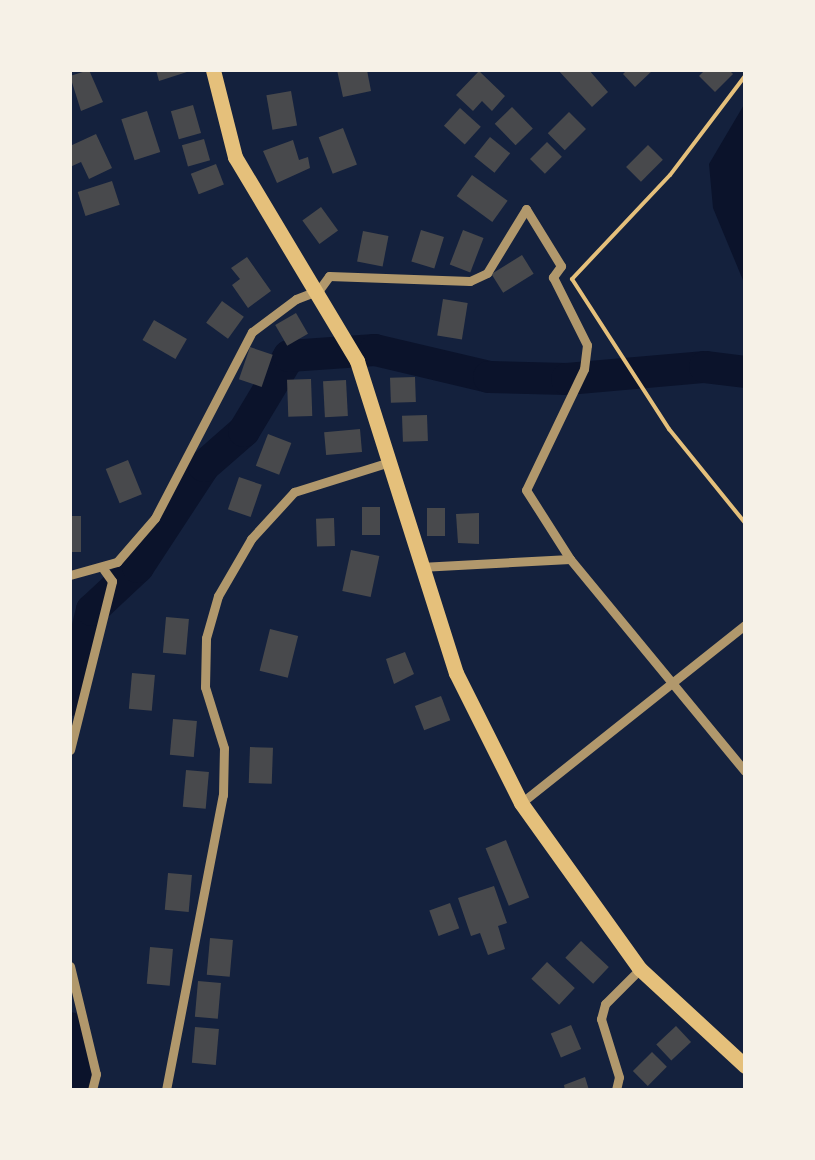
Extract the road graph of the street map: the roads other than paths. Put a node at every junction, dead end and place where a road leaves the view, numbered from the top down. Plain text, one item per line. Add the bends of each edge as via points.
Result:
1 (213, 70) edge
2 (320, 290) junction
3 (390, 462) junction
4 (570, 559) junction
5 (420, 568) junction
6 (104, 570) junction
7 (70, 576) edge
8 (745, 625) edge
9 (675, 684) junction
10 (70, 750) edge
11 (745, 771) edge
12 (521, 803) junction
13 (70, 966) edge
14 (640, 969) junction
15 (745, 1066) edge
16 (92, 1090) edge
17 (166, 1090) edge
18 (616, 1090) edge

1 - 2 main road via 235,156
2 - 3 main road via 357,361
2 - 4 street via 329,276 342,273 470,281 487,272 526,208 561,266 553,277 586,345 577,386 526,490
2 - 6 street via 252,332 155,518
3 - 5 main road
3 - 17 street via 294,492 250,539 218,596 206,638 206,687 224,748 223,794
4 - 5 street
4 - 9 street
5 - 12 main road via 456,673
6 - 7 street
6 - 10 street via 112,581
8 - 9 street
9 - 11 street
9 - 12 street
12 - 14 main road
13 - 16 street via 96,1074
14 - 15 main road
14 - 18 street via 605,1004 602,1019

